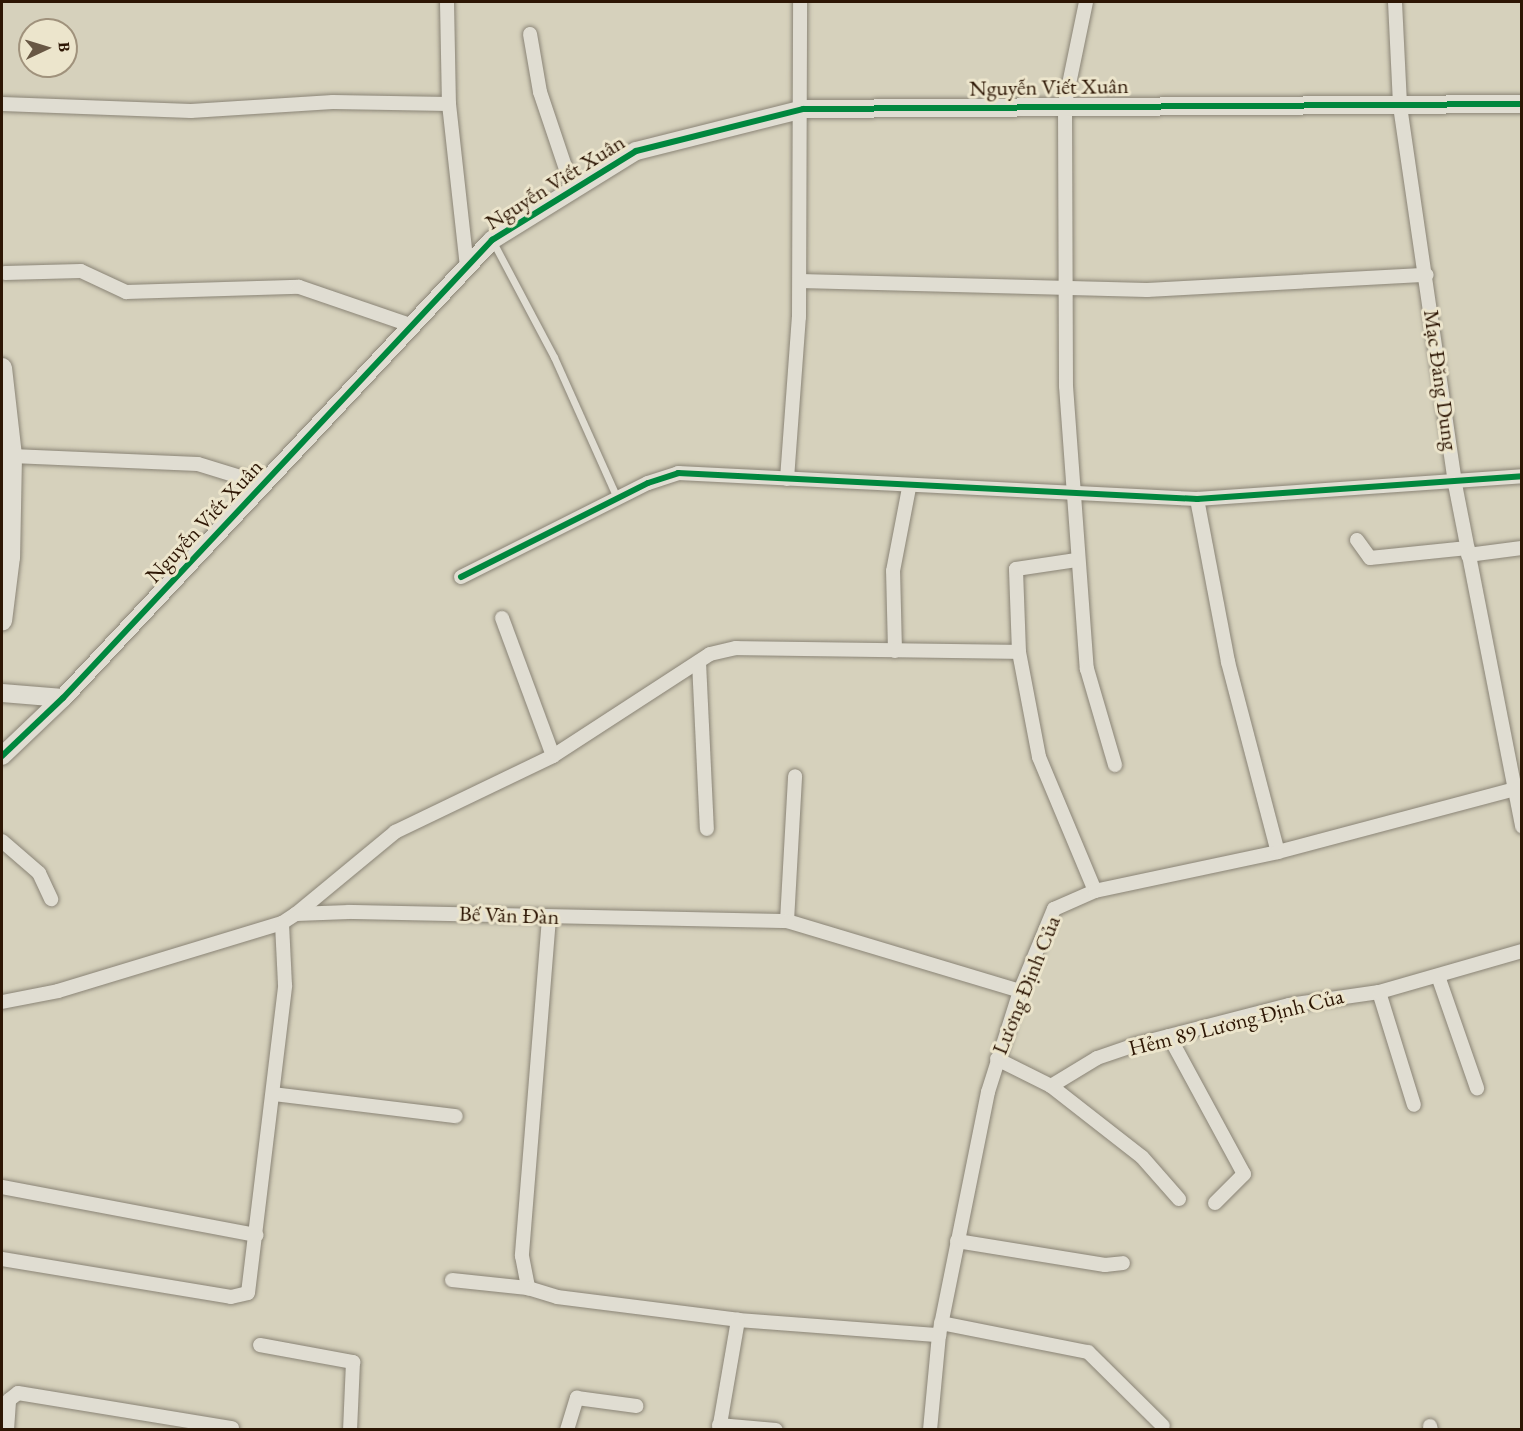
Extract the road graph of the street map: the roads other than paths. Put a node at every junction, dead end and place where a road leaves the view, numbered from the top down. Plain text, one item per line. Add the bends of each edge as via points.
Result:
1 (447, 2) edge
2 (800, 2) edge
3 (1086, 2) edge
4 (1395, 2) edge
5 (530, 34) dead end
6 (1065, 103) junction
7 (2, 104) edge
8 (448, 104) junction
9 (1521, 104) edge
10 (1400, 106) junction
11 (803, 109) junction
12 (573, 190) junction
13 (492, 240) junction
14 (467, 266) junction
15 (5, 273) dead end
16 (1427, 275) junction
17 (800, 281) junction
18 (1064, 290) junction
19 (411, 325) junction
20 (2, 368) edge
21 (12, 456) junction
22 (1521, 476) edge
23 (787, 479) junction
24 (263, 484) junction
25 (1455, 484) junction
26 (909, 488) junction
27 (1071, 497) junction
28 (617, 498) junction
29 (1197, 499) junction
30 (7, 528) edge
31 (1357, 540) dead end
32 (1521, 548) edge
33 (1468, 552) junction
34 (1076, 560) junction
35 (461, 577) dead end
36 (502, 618) dead end
37 (2, 621) edge
38 (895, 651) junction
39 (1019, 652) junction
40 (699, 662) junction
41 (2, 693) edge
42 (63, 698) junction
43 (2, 756) edge
44 (553, 756) junction
45 (1115, 765) dead end
46 (795, 776) dead end
47 (1516, 788) edge
48 (1521, 827) edge
49 (707, 829) dead end
50 (2, 841) edge
51 (1278, 852) junction
52 (1095, 891) junction
53 (51, 900) dead end
54 (296, 914) junction
55 (549, 918) junction
56 (787, 921) junction
57 (282, 923) junction
58 (1521, 951) edge
59 (1438, 976) junction
60 (1020, 991) junction
61 (1379, 992) junction
62 (2, 1002) edge
63 (1169, 1036) junction
64 (997, 1059) junction
65 (1051, 1086) junction
66 (1477, 1088) dead end
67 (273, 1094) junction
68 (1414, 1105) dead end
69 (456, 1116) dead end
70 (2, 1187) edge
71 (1179, 1199) dead end
72 (1215, 1203) dead end
73 (256, 1235) junction
74 (957, 1241) junction
75 (2, 1259) edge
76 (1124, 1263) dead end
77 (452, 1280) dead end
78 (528, 1288) junction
79 (738, 1320) junction
80 (940, 1329) junction
81 (260, 1345) dead end
82 (636, 1406) dead end
83 (1163, 1426) dead end
84 (719, 1427) edge
85 (232, 1428) edge
86 (7, 1430) edge
87 (350, 1430) edge
88 (567, 1430) edge
89 (776, 1430) edge
90 (930, 1430) edge

1 - 8 street
2 - 11 street
3 - 6 street
4 - 10 street, Mạc Đăng Dung
5 - 12 street via 540,92
6 - 10 street, Nguyễn Viết Xuân
6 - 11 street, Nguyễn Viết Xuân
6 - 18 street
7 - 8 street via 191,111 333,102
8 - 14 street
9 - 10 street, Nguyễn Viết Xuân
10 - 16 street, Mạc Đăng Dung
11 - 12 street, Nguyễn Viết Xuân via 636,151
11 - 17 street
12 - 13 street, Nguyễn Viết Xuân
13 - 14 street, Nguyễn Viết Xuân
13 - 28 lane via 554,357
14 - 19 street, Nguyễn Viết Xuân
15 - 19 street via 81,271 126,292 299,287
16 - 18 street via 1212,288
16 - 25 street, Mạc Đăng Dung
17 - 18 street
17 - 23 street
18 - 27 street
19 - 24 street, Nguyễn Viết Xuân
20 - 21 main road
21 - 24 street via 198,464
21 - 30 main road
22 - 25 street
23 - 26 street
23 - 28 street via 678,474
24 - 42 street, Nguyễn Viết Xuân
25 - 29 street
25 - 33 street, Mạc Đăng Dung
26 - 27 street
26 - 38 street via 893,571
27 - 29 street
27 - 34 street
28 - 35 street
29 - 51 street via 1228,662
30 - 37 main road
31 - 33 street via 1370,558
32 - 33 street
33 - 47 street, Mạc Đăng Dung
34 - 39 street via 1016,569
34 - 45 street via 1087,669
36 - 44 street
38 - 39 street
38 - 40 street via 736,648
39 - 52 street via 1039,757
40 - 44 street
40 - 49 street
41 - 42 street
42 - 43 street, Nguyễn Viết Xuân
44 - 54 street via 395,832
46 - 56 street
47 - 48 street, Mạc Đăng Dung
47 - 51 street, Lương Định Của
50 - 53 street via 39,873
51 - 52 street, Lương Định Của
52 - 60 street, Lương Định Của via 1050,915
54 - 55 street, Bế Văn Đàn
54 - 57 street
55 - 56 street, Bế Văn Đàn
55 - 78 street via 522,1256
56 - 60 street, Bế Văn Đàn
57 - 62 street via 58,991
57 - 67 street via 285,985
58 - 59 street, Hẻm 89 Lương Định Của
59 - 61 street, Hẻm 89 Lương Định Của
59 - 66 street
60 - 64 street, Lương Định Của
61 - 63 street, Hẻm 89 Lương Định Của via 1289,1005
61 - 68 street
63 - 65 street, Hẻm 89 Lương Định Của via 1097,1058
63 - 72 street via 1244,1174
64 - 65 street
64 - 74 street, Lương Định Của
65 - 71 street via 1142,1157
67 - 69 street
67 - 73 street
70 - 73 street
73 - 75 street via 251,1286 241,1297
74 - 76 street via 1105,1265
74 - 80 street, Lương Định Của
77 - 78 street
78 - 79 street via 557,1297
79 - 80 street
79 - 84 street
80 - 83 street via 1088,1353
80 - 90 street, Lương Định Của
81 - 87 street via 353,1362
82 - 88 street via 577,1398
84 - 89 street
85 - 86 street via 18,1393 9,1400

